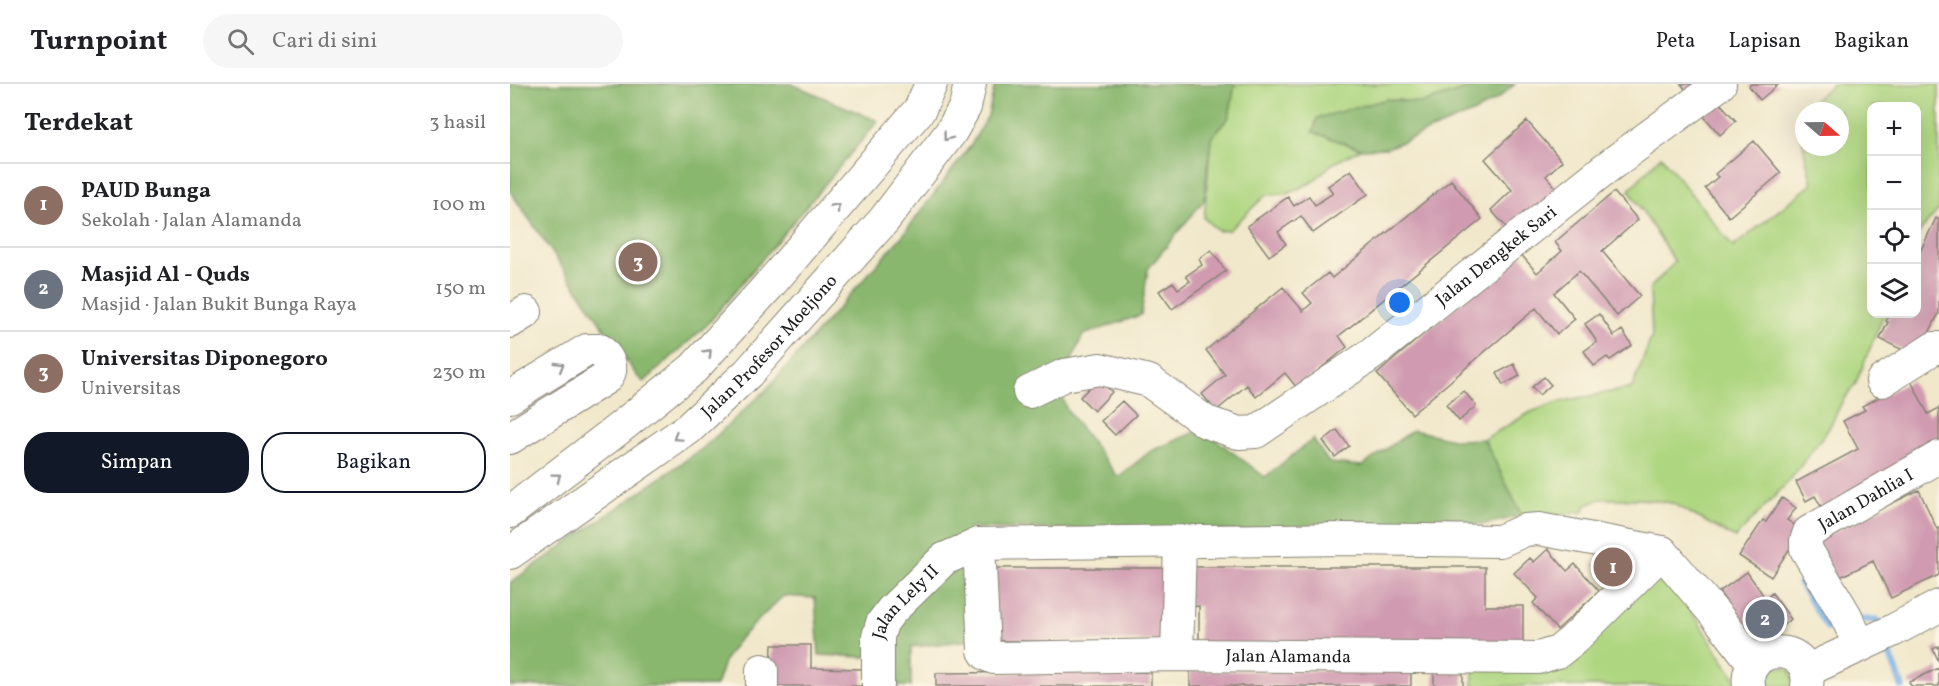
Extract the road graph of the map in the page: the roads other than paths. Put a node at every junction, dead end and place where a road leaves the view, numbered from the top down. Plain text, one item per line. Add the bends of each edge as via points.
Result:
1 (931, 84) edge
2 (970, 84) edge
3 (1720, 84) edge
4 (1937, 345) edge
5 (1882, 381) dead end
6 (1029, 392) dead end
7 (510, 397) edge
8 (510, 438) edge
9 (1939, 457) edge
10 (519, 520) edge
11 (1180, 542) junction
12 (979, 544) junction
13 (1662, 552) junction
14 (1939, 606) edge
15 (1864, 632) junction
16 (1177, 655) junction
17 (1752, 675) edge
18 (1806, 678) edge
19 (878, 686) edge

10 -> 1 street via 617,430 694,368 920,109
2 -> 10 street, Jalan Profesor Moeljono via 965,107 951,132 884,220 748,373 688,429
3 - 6 street, Jalan Dengkek Sari via 1602,171 1372,354 1256,432 1239,433 1206,422 1149,381 1100,369 1064,375
4 - 5 street
7 -> 8 street via 587,350 600,350 611,367 606,378
9 - 15 street, Jalan Dahlia I via 1809,532 1806,549
11 - 12 street
11 - 13 street via 1500,541 1525,530 1539,529
11 - 16 street
12 - 16 street, Jalan Alamanda via 987,655
12 - 19 street, Jalan Lely II via 944,560 882,622 878,637
13 - 16 street, Jalan Alamanda via 1573,640 1558,652 1538,658
13 - 17 street via 1720,620
14 - 15 street
15 - 18 street
17 - 18 street via 1769,653 1778,651 1795,657

